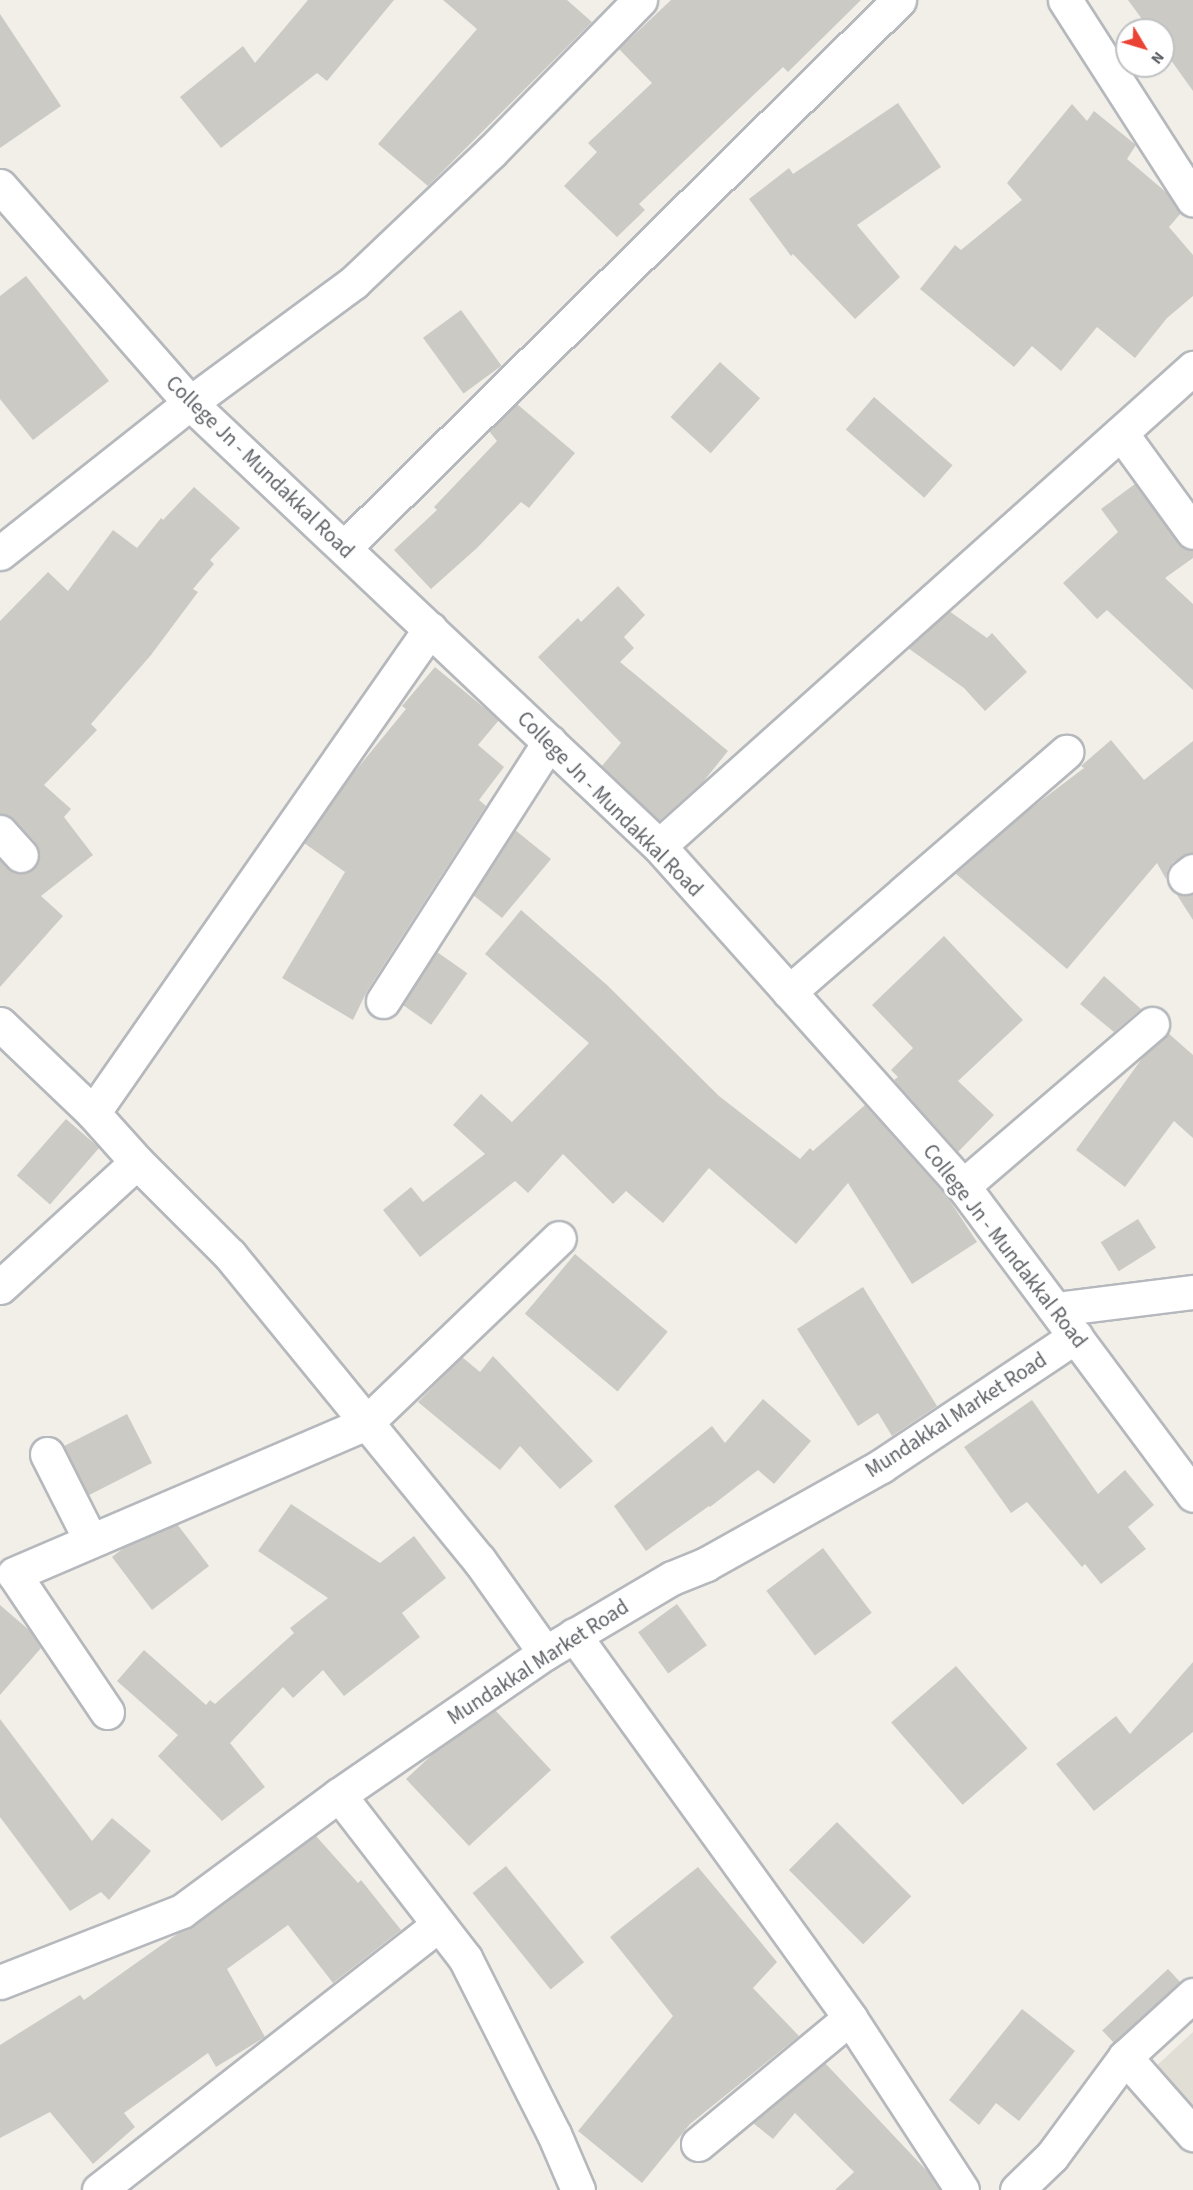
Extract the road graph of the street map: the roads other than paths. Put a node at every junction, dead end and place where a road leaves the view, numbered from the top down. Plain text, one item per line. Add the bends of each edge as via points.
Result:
1 (640, 0) edge
2 (899, 0) edge
3 (1065, 0) edge
4 (0, 186) edge
5 (1193, 199) edge
6 (1193, 368) edge
7 (190, 403) junction
8 (1121, 433) junction
9 (1193, 532) edge
10 (344, 548) junction
11 (0, 553) edge
12 (430, 629) junction
13 (549, 742) junction
14 (1065, 752) dead end
15 (659, 846) junction
16 (789, 992) junction
17 (383, 1001) dead end
18 (0, 1024) edge
19 (1152, 1024) dead end
20 (93, 1113) junction
21 (137, 1162) junction
22 (963, 1186) junction
23 (560, 1238) dead end
24 (0, 1287) edge
25 (1193, 1292) edge
26 (1056, 1309) junction
27 (1076, 1336) junction
28 (366, 1423) junction
29 (47, 1454) dead end
30 (1193, 1495) edge
31 (91, 1541) junction
32 (5, 1574) edge
33 (574, 1635) junction
34 (545, 1653) junction
35 (107, 1712) dead end
36 (339, 1795) junction
37 (438, 1926) junction
38 (0, 1982) edge
39 (1193, 1995) edge
40 (850, 2018) junction
41 (1125, 2057) junction
42 (1193, 2134) edge
43 (698, 2144) dead end
44 (99, 2190) edge
45 (578, 2190) edge
46 (962, 2190) edge
47 (1017, 2190) edge

1 - 7 street via 491,152 354,282
2 - 10 street
3 - 5 street
4 - 7 street, College Jn - Mundakkal Road
6 - 8 street
7 - 10 street, College Jn - Mundakkal Road
7 - 11 street
8 - 9 street
8 - 15 street
10 - 12 street, College Jn - Mundakkal Road
12 - 13 street, College Jn - Mundakkal Road
12 - 20 street
13 - 15 street, College Jn - Mundakkal Road
13 - 17 street
14 - 16 street
15 - 16 street, College Jn - Mundakkal Road
16 - 22 street, College Jn - Mundakkal Road
18 - 20 street
19 - 22 street
20 - 21 street
21 - 24 street
21 - 28 street via 230,1255
22 - 26 street, College Jn - Mundakkal Road
23 - 28 street
25 - 26 street
26 - 27 street, College Jn - Mundakkal Road
27 - 30 street, College Jn - Mundakkal Road
27 - 33 street, Mundakkal Market Road via 881,1466
28 - 31 street
28 - 34 street via 479,1560
29 - 31 street
31 - 32 street
32 - 35 street
33 - 34 street, Mundakkal Market Road
33 - 40 street
34 - 36 street, Mundakkal Market Road
36 - 37 street
36 - 38 street, Mundakkal Market Road via 182,1911
37 - 44 street
37 - 45 street via 465,1958
39 - 41 street
40 - 43 street
40 - 46 street
41 - 42 street
41 - 47 street via 1052,2156

